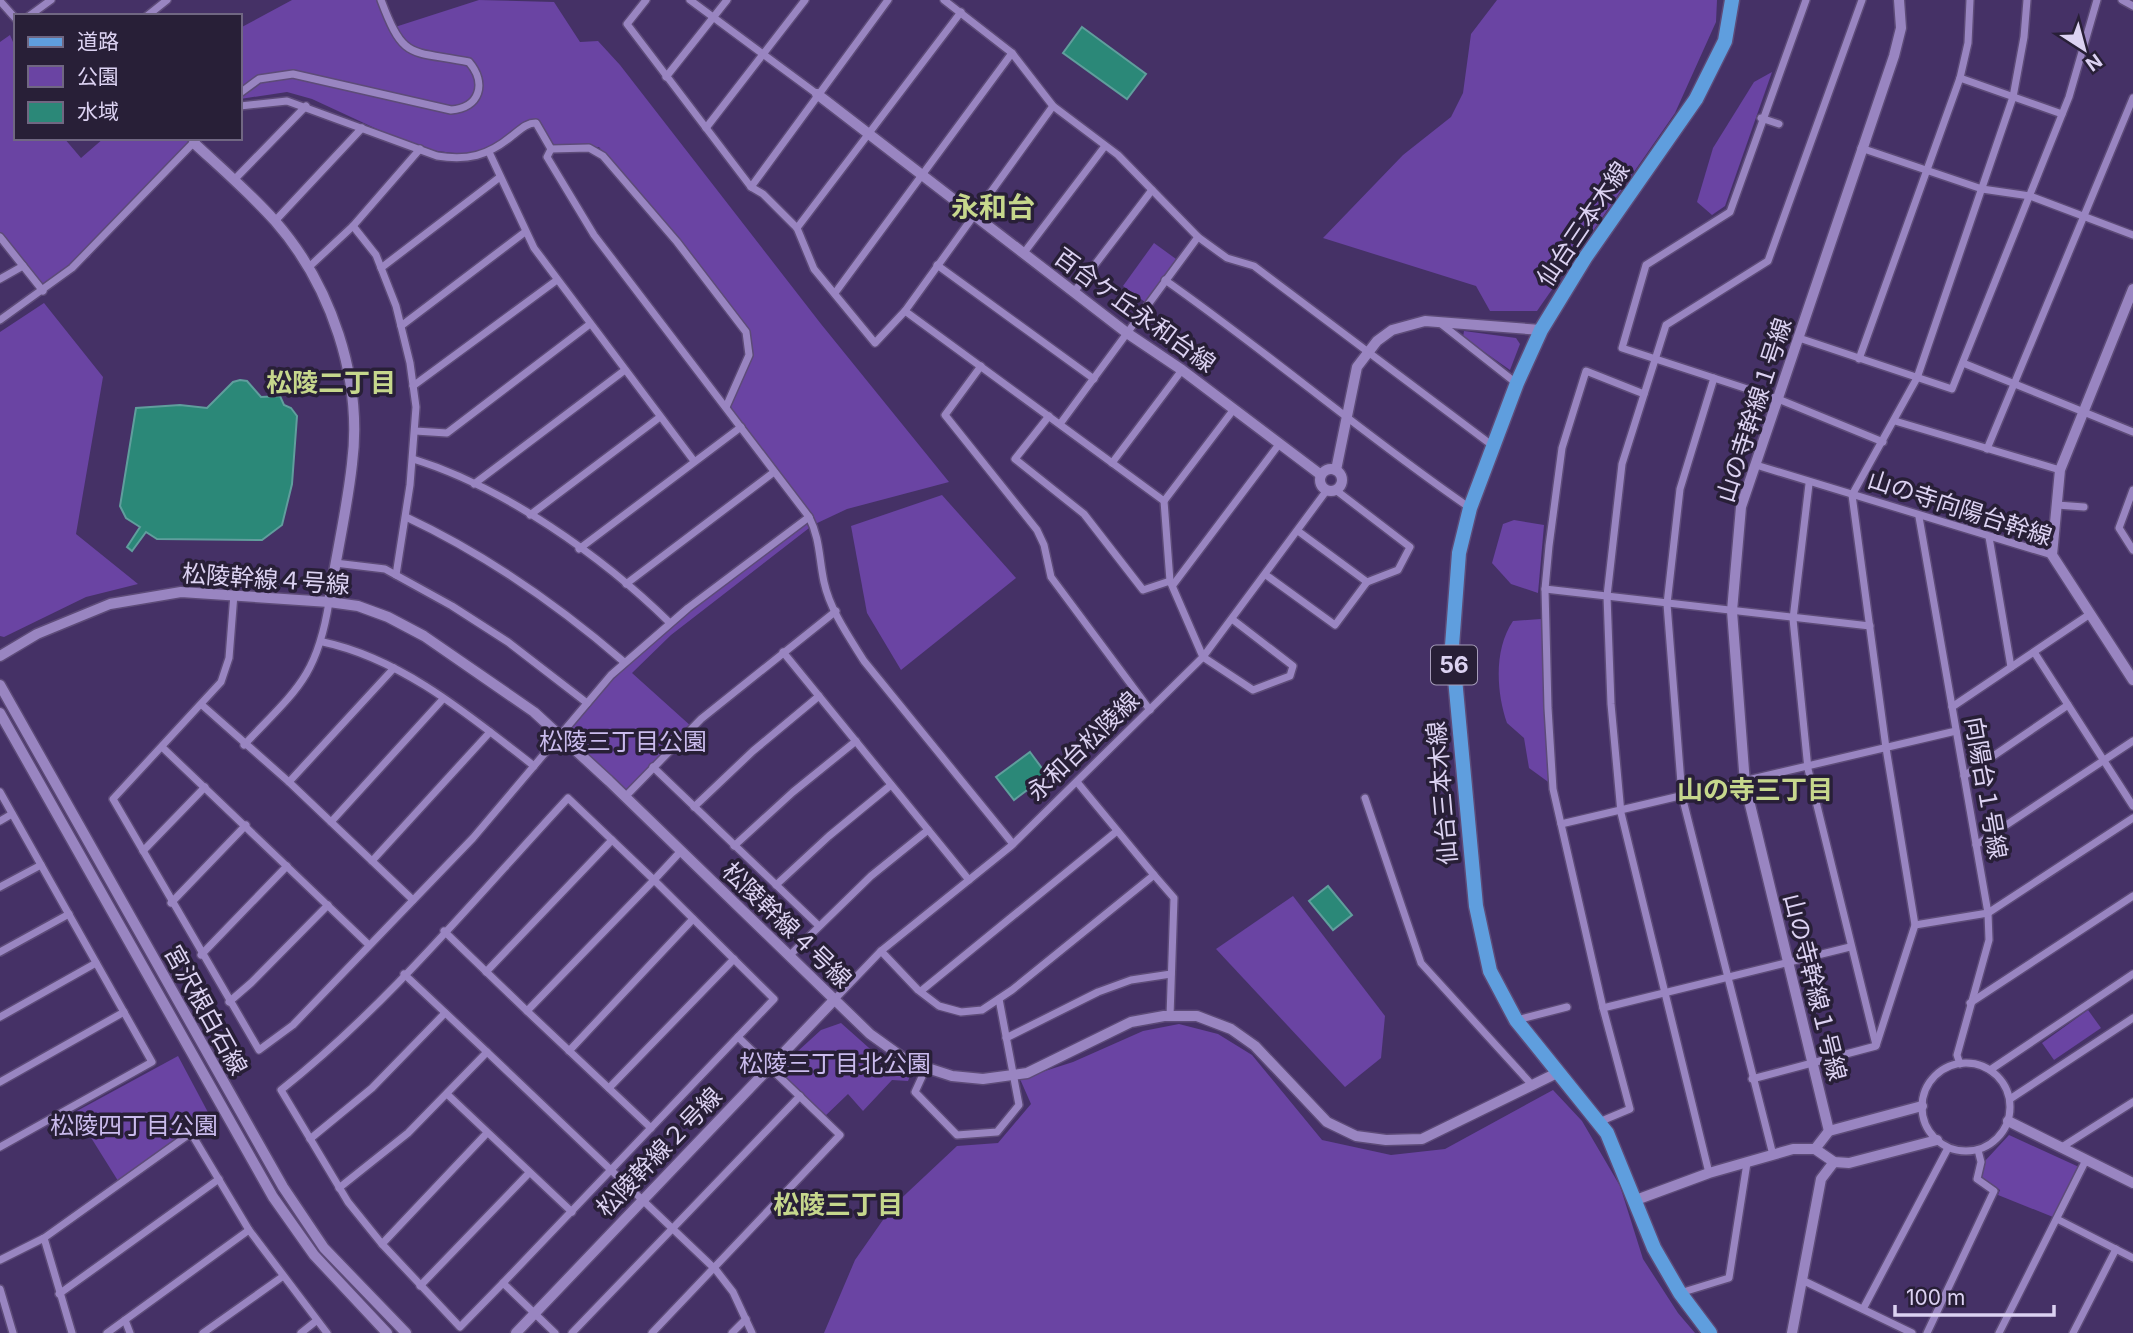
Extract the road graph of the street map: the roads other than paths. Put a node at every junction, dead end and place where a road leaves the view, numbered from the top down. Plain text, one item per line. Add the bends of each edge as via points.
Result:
1 (51, 0) edge
2 (167, 0) edge
3 (381, 0) edge
4 (646, 0) edge
5 (690, 0) edge
6 (727, 0) edge
7 (805, 0) edge
8 (888, 0) edge
9 (944, 0) edge
10 (1732, 0) edge
11 (1806, 0) edge
12 (1862, 0) edge
13 (1899, 0) edge
14 (1970, 0) edge
15 (2027, 0) edge
16 (2097, 0) edge
17 (2122, 0) edge
18 (0, 1) edge
19 (2133, 6) edge
20 (961, 12) junction
21 (32, 14) edge
22 (150, 14) edge
23 (14, 17) edge
24 (712, 18) junction
25 (1012, 53) junction
26 (764, 56) junction
27 (666, 77) junction
28 (1960, 78) junction
29 (242, 92) edge
30 (817, 94) junction
31 (2013, 97) junction
32 (2133, 98) edge
33 (242, 106) edge
34 (306, 106) junction
35 (1052, 106) junction
36 (2062, 114) junction
37 (1761, 118) junction
38 (1779, 124) dead end
39 (362, 128) junction
40 (706, 128) junction
41 (867, 133) junction
42 (196, 141) edge
43 (1105, 146) junction
44 (1861, 148) junction
45 (420, 149) junction
46 (551, 149) junction
47 (489, 152) junction
48 (1928, 170) junction
49 (921, 175) junction
50 (500, 177) junction
51 (234, 180) junction
52 (751, 187) junction
53 (1982, 189) junction
54 (1152, 190) junction
55 (2029, 195) junction
56 (2084, 215) junction
57 (971, 216) junction
58 (275, 221) junction
59 (353, 226) junction
60 (797, 228) junction
61 (525, 232) junction
62 (2133, 235) edge
63 (0, 237) edge
64 (1198, 237) junction
65 (1023, 254) junction
66 (937, 265) junction
67 (23, 266) junction
68 (309, 267) junction
69 (381, 268) junction
70 (0, 279) edge
71 (556, 280) junction
72 (1165, 280) junction
73 (2133, 289) edge
74 (43, 291) junction
75 (1074, 292) junction
76 (835, 293) junction
77 (905, 311) junction
78 (0, 320) edge
79 (1438, 321) junction
80 (590, 324) junction
81 (401, 326) junction
82 (1541, 330) junction
83 (1128, 334) junction
84 (1799, 338) junction
85 (1367, 352) junction
86 (1655, 359) junction
87 (1859, 359) junction
88 (1963, 363) junction
89 (981, 366) junction
90 (625, 370) junction
91 (1182, 370) junction
92 (1714, 378) junction
93 (1917, 378) junction
94 (1094, 379) junction
95 (1517, 383) junction
96 (2015, 384) junction
97 (413, 386) junction
98 (1644, 394) junction
99 (1778, 399) junction
100 (726, 407) junction
101 (1234, 409) junction
102 (2083, 412) junction
103 (1049, 415) junction
104 (660, 416) junction
105 (1345, 417) junction
106 (1895, 421) junction
107 (1060, 424) junction
108 (741, 427) junction
109 (415, 431) junction
110 (2133, 432) edge
111 (1883, 442) junction
112 (1280, 443) junction
113 (1493, 446) junction
114 (1987, 449) junction
115 (413, 459) junction
116 (694, 461) junction
117 (1112, 463) junction
118 (1756, 465) junction
119 (1336, 470) junction
120 (2060, 470) junction
121 (774, 472) junction
122 (1321, 475) junction
123 (474, 484) junction
124 (1809, 484) junction
125 (1332, 490) junction
126 (2133, 490) edge
127 (1852, 495) junction
128 (1164, 501) junction
129 (2057, 505) junction
130 (2084, 507) dead end
131 (1471, 508) junction
132 (530, 515) junction
133 (406, 517) junction
134 (808, 517) junction
135 (1919, 517) junction
136 (1298, 531) junction
137 (1989, 537) junction
138 (579, 549) junction
139 (2133, 550) edge
140 (2052, 555) junction
141 (335, 563) junction
142 (396, 575) junction
143 (1266, 575) junction
144 (1367, 582) junction
145 (1171, 583) junction
146 (626, 584) junction
147 (1545, 589) junction
148 (234, 594) junction
149 (1607, 596) junction
150 (329, 602) junction
151 (1667, 604) junction
152 (836, 611) junction
153 (1732, 611) junction
154 (2090, 614) junction
155 (1232, 619) junction
156 (1793, 619) junction
157 (670, 623) junction
158 (1870, 626) junction
159 (323, 642) junction
160 (783, 652) junction
161 (2034, 652) junction
162 (0, 656) edge
163 (1203, 657) junction
164 (624, 662) junction
165 (2011, 667) junction
166 (394, 668) junction
167 (2133, 680) edge
168 (0, 685) edge
169 (819, 696) junction
170 (443, 699) junction
171 (587, 703) junction
172 (202, 705) junction
173 (2068, 705) junction
174 (1952, 707) junction
175 (1150, 710) junction
176 (0, 713) edge
177 (1956, 731) junction
178 (490, 732) junction
179 (560, 736) junction
180 (856, 741) junction
181 (2133, 741) edge
182 (244, 745) junction
183 (162, 747) junction
184 (1886, 748) junction
185 (2104, 760) junction
186 (534, 766) junction
187 (1807, 766) junction
188 (653, 767) junction
189 (1964, 776) junction
190 (1745, 781) junction
191 (289, 782) junction
192 (1077, 782) junction
193 (891, 785) junction
194 (205, 787) junction
195 (0, 792) edge
196 (1682, 796) junction
197 (625, 797) junction
198 (1365, 798) dead end
199 (2133, 806) edge
200 (694, 807) junction
201 (1621, 810) junction
202 (12, 814) junction
203 (2133, 818) edge
204 (0, 821) edge
205 (331, 822) junction
206 (1561, 824) junction
207 (246, 825) junction
208 (928, 830) junction
209 (1118, 831) junction
210 (612, 840) junction
211 (1013, 844) junction
212 (1976, 845) junction
213 (734, 846) junction
214 (143, 851) junction
215 (680, 852) junction
216 (372, 861) junction
217 (41, 865) junction
218 (287, 866) junction
219 (1154, 876) junction
220 (654, 880) junction
221 (969, 880) junction
222 (776, 886) junction
223 (0, 887) edge
224 (2133, 896) edge
225 (413, 900) junction
226 (171, 903) junction
227 (328, 905) junction
228 (1988, 913) junction
229 (69, 914) junction
230 (693, 919) junction
231 (818, 925) junction
232 (1915, 925) junction
233 (444, 931) junction
234 (369, 945) junction
235 (1850, 947) junction
236 (881, 951) junction
237 (0, 952) edge
238 (201, 955) junction
239 (789, 956) junction
240 (734, 959) junction
241 (1787, 962) junction
242 (96, 963) junction
243 (486, 972) junction
244 (404, 974) junction
245 (1171, 974) junction
246 (2133, 974) edge
247 (1727, 976) junction
248 (920, 991) junction
249 (1662, 992) junction
250 (999, 999) junction
251 (834, 1000) junction
252 (229, 1002) junction
253 (1970, 1003) junction
254 (1567, 1007) dead end
255 (1603, 1007) junction
256 (527, 1011) junction
257 (124, 1013) junction
258 (445, 1013) junction
259 (1170, 1016) junction
260 (0, 1017) edge
261 (2133, 1019) edge
262 (1516, 1020) junction
263 (738, 1037) junction
264 (1006, 1038) junction
265 (1876, 1046) junction
266 (569, 1051) junction
267 (486, 1052) junction
268 (1811, 1063) junction
269 (1960, 1064) junction
270 (769, 1067) junction
271 (926, 1068) junction
272 (1990, 1070) junction
273 (1559, 1072) junction
274 (1013, 1074) junction
275 (1752, 1079) junction
276 (0, 1082) edge
277 (1533, 1087) junction
278 (609, 1088) junction
279 (447, 1094) junction
280 (800, 1096) junction
281 (2010, 1099) junction
282 (2133, 1102) edge
283 (1922, 1106) junction
284 (2008, 1121) junction
285 (1599, 1122) junction
286 (650, 1128) junction
287 (1829, 1131) junction
288 (487, 1133) junction
289 (310, 1139) junction
290 (1937, 1140) junction
291 (0, 1147) edge
292 (2062, 1147) junction
293 (1948, 1148) junction
294 (1815, 1149) junction
295 (1978, 1150) junction
296 (1773, 1155) junction
297 (2087, 1160) junction
298 (1834, 1162) junction
299 (1747, 1163) junction
300 (612, 1171) junction
301 (529, 1173) junction
302 (1709, 1173) junction
303 (219, 1179) junction
304 (2131, 1179) edge
305 (339, 1188) junction
306 (642, 1200) junction
307 (1636, 1200) junction
308 (572, 1212) junction
309 (2057, 1219) junction
310 (673, 1229) junction
311 (249, 1230) junction
312 (44, 1238) junction
313 (382, 1244) junction
314 (2116, 1249) junction
315 (2133, 1258) edge
316 (0, 1260) edge
317 (714, 1268) junction
318 (282, 1277) junction
319 (1802, 1280) junction
320 (503, 1283) junction
321 (420, 1286) junction
322 (0, 1289) edge
323 (1680, 1293) junction
324 (60, 1294) junction
325 (1863, 1309) junction
326 (535, 1312) junction
327 (746, 1319) junction
328 (125, 1320) junction
329 (316, 1321) junction
330 (13, 1333) edge
331 (72, 1333) edge
332 (107, 1333) edge
333 (130, 1333) edge
334 (203, 1333) edge
335 (300, 1333) edge
336 (327, 1333) edge
337 (387, 1333) edge
338 (407, 1333) edge
339 (516, 1333) edge
340 (555, 1333) edge
341 (572, 1333) edge
342 (652, 1333) edge
343 (732, 1333) edge
344 (752, 1333) edge
345 (1710, 1333) edge
346 (1792, 1333) edge
347 (1912, 1333) edge
348 (1927, 1333) edge
349 (1999, 1333) edge
350 (2073, 1333) edge

1 - 21 street
2 - 22 street
3 - 29 street via 394,35 405,48 469,62 481,85 474,101 451,110 293,74 259,79
4 - 27 street via 627,24
5 - 24 street, 百合ケ丘永和台線
6 - 24 street
7 - 26 street
8 - 30 street
9 - 20 street
10 - 82 main road, 仙台三本木線 / 56 via 1725,40 1696,99 1617,210
11 - 37 street
12 - 86 street via 1768,261 1666,325
13 - 44 street, 山の寺幹線１号線 via 1901,27 1895,56
14 - 28 street
15 - 31 street
16 - 36 street
17 - 19 street
18 - 23 street
20 - 25 street
20 - 41 street
24 - 26 street, 百合ケ丘永和台線
24 - 27 street
25 - 35 street
25 - 49 street
26 - 30 street, 百合ケ丘永和台線
26 - 40 street
27 - 40 street
28 - 31 street
28 - 48 street
30 - 41 street, 百合ケ丘永和台線
30 - 52 street
31 - 36 street
31 - 53 street
32 - 56 street
33 - 34 street via 287,101
34 - 39 street
34 - 51 street
35 - 43 street
35 - 57 street
36 - 55 street
37 - 38 street
37 - 86 street via 1730,212 1646,265 1622,348
39 - 45 street
39 - 58 street
40 - 52 street
41 - 49 street, 百合ケ丘永和台線
41 - 60 street
42 - 51 street
42 - 74 street via 72,268
43 - 54 street
43 - 65 street
44 - 48 street
44 - 84 street, 山の寺幹線１号線
45 - 47 street via 459,160
45 - 59 street
46 - 47 street via 536,123 528,123
46 - 100 street via 547,157 594,235
46 - 100 street via 589,148 603,156 746,332 749,355
47 - 50 street
48 - 53 street
48 - 87 street
49 - 57 street, 百合ケ丘永和台線
49 - 76 street
50 - 61 street
50 - 69 street
51 - 58 street
52 - 60 street
53 - 55 street
53 - 93 street
54 - 64 street
54 - 75 street
55 - 56 street
55 - 88 street
56 - 62 street
56 - 96 street
57 - 65 street, 百合ケ丘永和台線
57 - 66 street
58 - 68 street
59 - 68 street
59 - 69 street
60 - 76 street via 814,269
61 - 71 street
61 - 81 street
63 - 67 street
64 - 72 street
64 - 85 street via 1227,258 1254,266
65 - 75 street, 百合ケ丘永和台線
66 - 77 street
66 - 94 street
67 - 70 street
67 - 74 street
68 - 141 street via 341,343 354,414 352,464
69 - 81 street
71 - 80 street
71 - 97 street
72 - 83 street
72 - 105 street via 1241,333
73 - 102 street
74 - 78 street
75 - 83 street, 百合ケ丘永和台線
76 - 77 street via 875,343
77 - 89 street
79 - 82 street
79 - 85 street via 1392,330
79 - 95 street
80 - 90 street
80 - 109 street via 447,433
81 - 97 street
82 - 95 main road, 仙台三本木線 / 56
83 - 91 street, 百合ケ丘永和台線
83 - 94 street
84 - 87 street
84 - 99 street, 山の寺幹線１号線
85 - 105 street via 1357,367
85 - 113 street
86 - 92 street
86 - 98 street
87 - 93 street
88 - 93 street via 1952,389
88 - 96 street
89 - 103 street
89 - 175 street via 945,415 1037,530 1051,577
90 - 104 street
90 - 123 street
91 - 101 street, 百合ケ丘永和台線
91 - 117 street
92 - 99 street
92 - 151 street via 1680,489
93 - 106 street
94 - 107 street
95 - 113 main road, 仙台三本木線 / 56
96 - 102 street
96 - 114 street
97 - 109 street
98 - 147 street via 1586,371 1562,449
98 - 149 street via 1622,464
99 - 111 street
99 - 118 street, 山の寺幹線１号線
100 - 108 street
101 - 112 street, 百合ケ丘永和台線
101 - 128 street
102 - 110 street
102 - 120 street
103 - 107 street
103 - 145 street via 1016,459 1084,514 1143,590
104 - 116 street
104 - 132 street
105 - 119 street
105 - 131 street
106 - 111 street
106 - 114 street
107 - 117 street
108 - 116 street
108 - 121 street
109 - 115 street
111 - 127 street
112 - 122 street, 百合ケ丘永和台線
112 - 145 street
113 - 131 main road, 仙台三本木線 / 56
114 - 120 street
115 - 123 street
115 - 133 street
116 - 138 street
117 - 128 street
118 - 124 street, 山の寺向陽台幹線
118 - 153 street, 山の寺幹線１号線 via 1741,507
119 - 122 street
119 - 125 street via 1342,478
120 - 129 street
121 - 134 street
121 - 146 street
122 - 125 street via 1321,485
123 - 132 street
124 - 127 street, 山の寺向陽台幹線
124 - 156 street
125 - 136 street, 永和台松陵線
125 - 144 street via 1410,547 1398,570
126 - 139 street via 2119,528
127 - 135 street, 山の寺向陽台幹線
127 - 158 street
128 - 145 street
129 - 130 street
129 - 140 street
131 - 262 main road, 仙台三本木線 / 56 via 1454,589 1452,646 1476,906 1490,971
132 - 138 street
133 - 142 street
133 - 164 street via 493,565
134 - 152 street via 816,530 824,584
134 - 157 street
135 - 137 street, 山の寺向陽台幹線
135 - 174 street, 向陽台１号線
136 - 143 street, 永和台松陵線
136 - 144 street
137 - 140 street, 山の寺向陽台幹線
137 - 165 street
138 - 146 street
140 - 154 street, 山の寺向陽台幹線
141 - 142 street via 385,569
141 - 150 street
142 - 171 street via 508,642
143 - 144 street via 1335,625
143 - 155 street, 永和台松陵線
145 - 163 street
146 - 157 street
147 - 149 street
147 - 206 street via 1553,789
148 - 150 street, 松陵幹線４号線
148 - 162 street, 松陵幹線４号線 via 181,592 110,604 37,634
148 - 172 street via 226,670
149 - 151 street
149 - 201 street
150 - 159 street
150 - 179 street, 松陵幹線４号線 via 358,606 424,636 493,682
151 - 153 street
151 - 196 street
152 - 160 street
152 - 211 street via 864,661
153 - 156 street
153 - 190 street, 山の寺幹線１号線
154 - 161 street
154 - 167 street, 山の寺向陽台幹線
155 - 163 street, 永和台松陵線
155 - 163 street via 1293,666 1290,676 1253,690
156 - 158 street
156 - 187 street
157 - 164 street
158 - 184 street
159 - 166 street via 351,648
159 - 182 street via 304,681
160 - 169 street
160 - 188 street via 701,719
161 - 165 street
161 - 173 street
163 - 175 street, 永和台松陵線
164 - 171 street
165 - 174 street
166 - 170 street
166 - 191 street
168 - 338 street, 宮沢根白石線 via 283,1187 324,1248
169 - 180 street
169 - 200 street
170 - 178 street
170 - 205 street
171 - 179 street
172 - 182 street
172 - 183 street
173 - 185 street
173 - 189 street
174 - 177 street, 向陽台１号線
175 - 192 street, 永和台松陵線
176 - 337 street via 273,1197 314,1255
177 - 184 street
177 - 189 street, 向陽台１号線
178 - 186 street
178 - 216 street
179 - 186 street
179 - 197 street, 松陵幹線４号線
180 - 193 street
180 - 213 street
181 - 185 street
182 - 191 street
183 - 194 street
183 - 214 street via 113,799
184 - 187 street
184 - 232 street
185 - 199 street
185 - 212 street
186 - 225 street
187 - 190 street
187 - 235 street
188 - 197 street
188 - 200 street
189 - 212 street, 向陽台１号線
190 - 196 street
190 - 241 street, 山の寺幹線１号線
191 - 205 street
192 - 209 street
192 - 211 street, 永和台松陵線
193 - 208 street
193 - 222 street
194 - 207 street
194 - 214 street
195 - 202 street
196 - 201 street
196 - 247 street
197 - 215 street, 松陵幹線４号線
198 - 277 street via 1420,962
200 - 213 street
201 - 206 street
201 - 249 street
202 - 204 street
202 - 217 street
203 - 228 street
205 - 216 street
206 - 255 street
207 - 218 street
207 - 226 street
208 - 221 street
208 - 231 street
209 - 219 street
209 - 248 street
210 - 220 street
210 - 233 street via 568,798
210 - 243 street
211 - 221 street, 永和台松陵線
212 - 228 street, 向陽台１号線
213 - 222 street
214 - 226 street
215 - 220 street
215 - 239 street, 松陵幹線４号線
216 - 225 street
217 - 223 street
217 - 229 street
218 - 227 street
218 - 238 street
219 - 245 street via 1174,898
219 - 250 street
220 - 230 street
220 - 256 street
221 - 236 street, 永和台松陵線
222 - 231 street
224 - 253 street
225 - 234 street
226 - 238 street
227 - 234 street
227 - 252 street
228 - 232 street
228 - 253 street, 向陽台１号線 via 1989,940
229 - 237 street
229 - 242 street
230 - 240 street
230 - 266 street
231 - 239 street
232 - 265 street
233 - 243 street
233 - 244 street
234 - 252 street via 293,1025 258,1050
235 - 241 street
235 - 265 street
236 - 248 street
236 - 251 street, 永和台松陵線
238 - 252 street
239 - 251 street, 松陵幹線４号線
240 - 263 street via 774,999
240 - 278 street
241 - 247 street
241 - 268 street, 山の寺幹線１号線
242 - 257 street
242 - 260 street
243 - 256 street
244 - 258 street
244 - 289 street via 319,1059 281,1090
245 - 259 street
245 - 264 street via 1098,992
246 - 272 street
247 - 249 street
247 - 275 street
248 - 250 street via 939,1006 961,1012 982,1010
249 - 255 street
249 - 302 street
250 - 264 street
251 - 270 street, 松陵幹線２号線
251 - 271 street, 松陵幹線４号線 via 880,1041
253 - 269 street, 向陽台１号線 via 1957,1055
254 - 262 street
255 - 285 street via 1630,1109
256 - 266 street
257 - 276 street
257 - 291 street via 152,1062
258 - 267 street
258 - 289 street via 372,1088
259 - 274 street, 松陵幹線４号線 via 1131,1022 1027,1073
259 - 277 street, 松陵幹線４号線 via 1197,1016 1231,1029 1255,1046 1327,1122 1356,1136 1422,1139
261 - 281 street
262 - 273 main road, 仙台三本木線 / 56
263 - 270 street
263 - 286 street
264 - 274 street
265 - 268 street
266 - 278 street
267 - 279 street
267 - 300 street
268 - 275 street
268 - 287 street, 山の寺幹線１号線
269 - 272 street
269 - 283 street via 1932,1080
270 - 280 street
270 - 306 street, 松陵幹線２号線
271 - 274 street, 松陵幹線４号線 via 983,1079
271 - 274 street via 915,1092 957,1135 997,1132 1019,1105
272 - 281 street
273 - 277 street, 松陵幹線４号線
273 - 285 main road, 仙台三本木線 / 56
275 - 296 street
278 - 286 street
279 - 288 street
279 - 305 street via 408,1133
280 - 310 street
280 - 317 street via 840,1135
281 - 284 street
282 - 292 street
283 - 287 street
283 - 290 street via 1926,1125
284 - 292 street
284 - 295 street via 1997,1139
285 - 307 main road, 仙台三本木線 / 56
286 - 300 street
287 - 294 street
288 - 301 street
288 - 313 street
289 - 305 street
290 - 293 street
290 - 298 street via 1849,1163
292 - 297 street
293 - 295 street
293 - 325 street
294 - 296 street
294 - 298 street
295 - 348 street via 1978,1179 1994,1191
296 - 299 street
297 - 304 street
297 - 309 street
298 - 319 street via 1821,1179
299 - 302 street
299 - 323 street via 1729,1278
300 - 306 street
300 - 308 street
301 - 308 street
301 - 321 street
302 - 307 street
303 - 311 street
303 - 312 street via 191,1133
303 - 324 street
305 - 313 street
306 - 310 street
306 - 326 street, 松陵幹線２号線
307 - 323 main road, 仙台三本木線 / 56 via 1654,1248
308 - 320 street
309 - 314 street
309 - 349 street
310 - 317 street
310 - 341 street
311 - 318 street
311 - 328 street
312 - 316 street
312 - 324 street
313 - 321 street
314 - 315 street
314 - 350 street
317 - 327 street
317 - 342 street
318 - 329 street
318 - 334 street
319 - 325 street
319 - 346 street
320 - 321 street via 460,1327
320 - 326 street
322 - 330 street
323 - 345 main road, 仙台三本木線 / 56
324 - 331 street
325 - 347 street
326 - 339 street, 松陵幹線２号線
326 - 340 street
327 - 343 street
327 - 344 street
328 - 332 street
328 - 333 street
329 - 335 street
329 - 336 street

